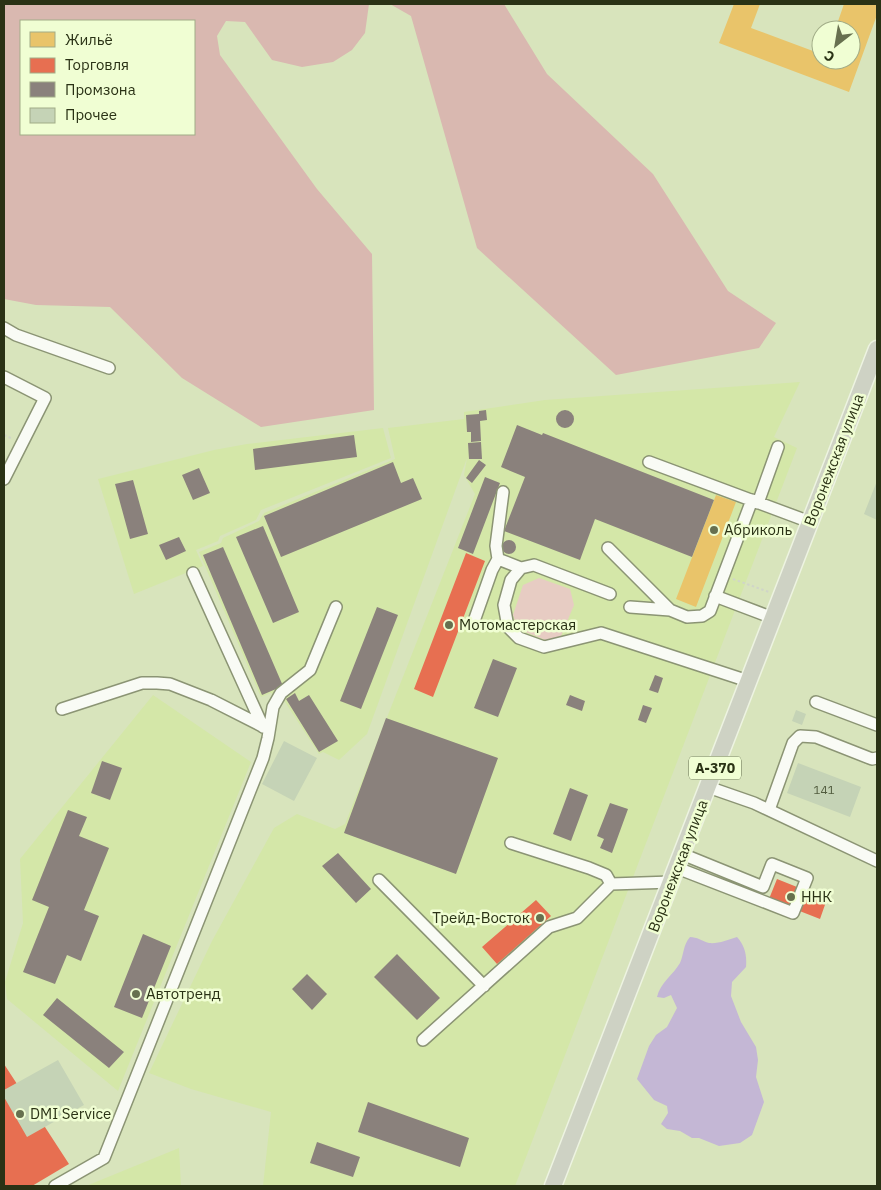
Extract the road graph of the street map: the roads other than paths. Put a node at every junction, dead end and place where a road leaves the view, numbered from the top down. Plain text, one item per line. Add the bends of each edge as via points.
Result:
1 (4, 328) edge
2 (877, 349) edge
3 (109, 368) dead end
4 (4, 377) edge
5 (778, 447) dead end
6 (649, 462) dead end
7 (4, 479) edge
8 (503, 492) dead end
9 (755, 502) junction
10 (810, 522) junction
11 (608, 548) dead end
12 (498, 559) junction
13 (521, 568) junction
14 (193, 573) dead end
15 (610, 594) dead end
16 (715, 596) junction
17 (336, 607) dead end
18 (630, 607) dead end
19 (670, 610) junction
20 (772, 618) junction
21 (473, 624) dead end
22 (748, 681) junction
23 (816, 702) dead end
24 (62, 709) dead end
25 (877, 725) edge
26 (262, 726) junction
27 (268, 738) junction
28 (877, 758) edge
29 (708, 787) junction
30 (769, 810) junction
31 (511, 843) dead end
32 (877, 861) edge
33 (677, 868) junction
34 (379, 880) dead end
35 (611, 884) junction
36 (484, 986) junction
37 (424, 1040) dead end
38 (54, 1186) edge
39 (553, 1186) edge

1 - 3 lane
2 - 10 highway, Воронежская улица / А-370
4 - 7 lane via 45,398
5 - 9 lane
6 - 9 lane
8 - 12 lane via 496,546
9 - 10 lane
9 - 16 lane
10 - 20 highway, Воронежская улица / А-370
11 - 19 lane
12 - 13 lane
12 - 21 lane
13 - 15 lane via 534,565
13 - 22 lane via 511,580 504,605 508,627 519,638 544,647 601,633
14 - 26 lane
16 - 19 lane via 710,611 702,616 688,617
16 - 20 lane
17 - 27 lane via 310,670 281,693 273,707
18 - 19 lane
20 - 22 highway, Воронежская улица / А-370
22 - 29 highway, Воронежская улица / А-370
23 - 25 lane
24 - 26 lane via 142,684 170,684 212,700
26 - 27 lane
27 - 38 lane via 263,758 104,1158
28 - 30 lane via 872,759 816,737 800,736 793,743
29 - 30 lane
29 - 33 highway, Воронежская улица / А-370
30 - 32 lane
31 - 35 lane via 589,868 606,875
33 - 33 lane via 763,887 772,864 807,878 793,913
33 - 35 lane
33 - 39 highway, Воронежская улица / А-370
34 - 36 lane
35 - 36 lane via 577,918 549,927
36 - 37 lane

